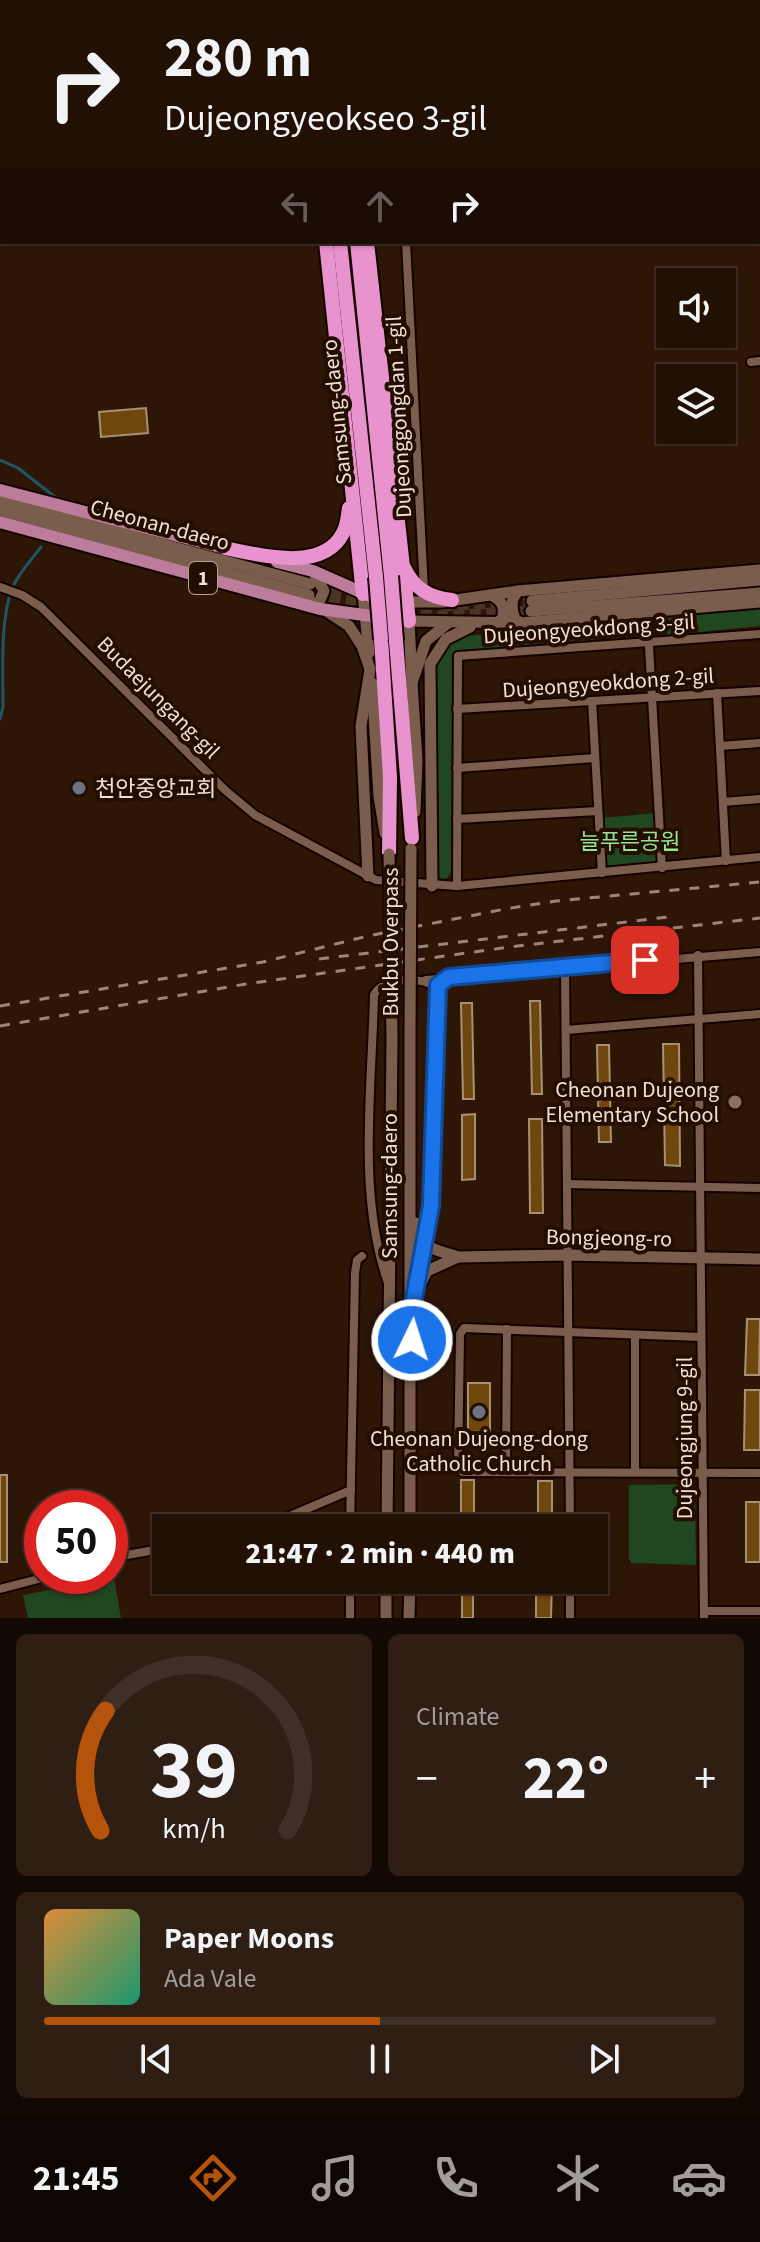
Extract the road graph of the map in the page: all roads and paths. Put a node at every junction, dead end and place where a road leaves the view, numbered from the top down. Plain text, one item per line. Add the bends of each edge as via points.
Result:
1 (326, 244) edge
2 (340, 244) edge
3 (357, 244) edge
4 (367, 244) edge
5 (406, 244) edge
6 (0, 490) edge
7 (352, 492) junction
8 (0, 500) edge
9 (0, 510) edge
10 (0, 522) edge
11 (225, 548) junction
12 (402, 562) junction
13 (760, 570) edge
14 (384, 576) junction
15 (760, 580) edge
16 (0, 587) edge
17 (424, 591) junction
18 (518, 591) junction
19 (312, 593) junction
20 (760, 593) edge
21 (363, 594) junction
22 (490, 594) junction
23 (452, 600) junction
24 (406, 602) junction
25 (760, 602) edge
26 (647, 613) junction
27 (365, 616) junction
28 (409, 621) junction
29 (448, 623) junction
30 (496, 623) junction
31 (521, 623) junction
32 (482, 624) junction
33 (760, 634) edge
34 (389, 640) junction
35 (649, 642) junction
36 (370, 669) junction
37 (412, 683) junction
38 (760, 691) edge
39 (717, 693) junction
40 (652, 697) junction
41 (592, 701) junction
42 (457, 709) junction
43 (760, 743) edge
44 (720, 746) junction
45 (595, 758) junction
46 (457, 768) junction
47 (760, 799) edge
48 (723, 802) junction
49 (598, 811) junction
50 (457, 819) junction
51 (412, 843) junction
52 (389, 854) junction
53 (760, 857) edge
54 (726, 861) junction
55 (662, 868) junction
56 (602, 873) junction
57 (372, 878) junction
58 (432, 886) junction
59 (457, 886) junction
60 (760, 952) edge
61 (698, 955) junction
62 (565, 967) junction
63 (449, 977) junction
64 (423, 980) junction
65 (436, 996) junction
66 (760, 1014) edge
67 (699, 1019) junction
68 (566, 1030) junction
69 (410, 1036) joint
70 (392, 1037) joint
71 (567, 1184) junction
72 (700, 1187) junction
73 (760, 1188) edge
74 (411, 1207) junction
75 (424, 1243) junction
76 (568, 1255) junction
77 (362, 1256) dead end
78 (458, 1257) junction
79 (701, 1258) junction
80 (760, 1259) edge
81 (419, 1282) junction
82 (390, 1289) junction
83 (412, 1309) junction
84 (507, 1329) junction
85 (568, 1332) junction
86 (635, 1335) junction
87 (701, 1337) junction
88 (569, 1471) junction
89 (506, 1472) junction
90 (635, 1472) junction
91 (702, 1473) junction
92 (760, 1473) edge
93 (351, 1490) junction
94 (295, 1514) edge
95 (350, 1514) edge
96 (387, 1514) edge
97 (410, 1514) edge
98 (570, 1514) edge
99 (152, 1550) edge
100 (128, 1555) edge
101 (24, 1583) edge
102 (0, 1589) edge
103 (350, 1594) edge
104 (386, 1594) edge
105 (410, 1594) edge
106 (570, 1594) edge
107 (760, 1611) edge
108 (704, 1614) edge
109 (350, 1618) edge
110 (386, 1618) edge
111 (409, 1618) edge
112 (570, 1618) edge

1 - 7 highway, 1
2 - 14 highway, Samsung-daero
3 - 14 highway, Samsung-daero
4 - 12 highway
5 - 17 street, Dujeonggongdan 1-gil
6 - 11 main road, 1
7 - 11 highway, 1 via 344,533 329,549 293,558
7 - 21 highway
8 - 19 main road, Cheonan-daero
9 - 19 main road, Cheonan-daero
10 - 19 main road, 1
11 - 19 main road
12 - 17 highway
12 - 24 highway
13 - 18 main road
14 - 34 highway, bridge
15 - 20 main road via 532,606
16 - 57 street, Budaejungang-gil via 41,607 255,815
17 - 23 highway
18 - 22 main road
18 - 31 main road via 512,609
19 - 21 main road
19 - 27 main road, 1
19 - 36 main road via 349,626
21 - 24 main road
21 - 27 main road
22 - 23 main road
22 - 30 main road via 503,607
23 - 24 main road
24 - 28 highway
25 - 26 main road
26 - 31 main road
26 - 35 street
27 - 28 main road
27 - 36 main road
28 - 29 main road
28 - 37 main road, Bukbu Overpass
29 - 32 main road
29 - 37 main road via 426,641
30 - 31 main road
30 - 32 main road
32 - 58 main road via 446,639 430,664
33 - 35 street, Dujeongyeokdong 3-gil
34 - 51 highway
34 - 52 highway
35 - 40 street
35 - 42 street, Dujeongyeokdong 3-gil via 458,656
36 - 52 main road, Bukbu Overpass via 380,808
36 - 57 main road via 361,726
37 - 51 main road, Bukbu Overpass via 417,760
38 - 39 street, Dujeongyeokdong 2-gil
39 - 40 street, Dujeongyeokdong 2-gil
39 - 44 street
40 - 41 street, Dujeongyeokdong 2-gil
40 - 55 street
41 - 42 street, Dujeongyeokdong 2-gil
41 - 45 street
42 - 46 street, Dujeongyeokdong 3-gil
43 - 44 street
44 - 48 street
45 - 46 street
45 - 49 street
46 - 50 street, Dujeongyeokdong 3-gil
47 - 48 street
48 - 54 street
49 - 50 street
49 - 56 street
50 - 59 street, Dujeongyeokdong 3-gil
51 - 69 main road, Bukbu Overpass, bridge
52 - 70 main road, Bukbu Overpass, bridge
53 - 54 street
54 - 55 street
55 - 56 street
56 - 59 street
57 - 58 street
58 - 59 street
60 - 61 street
61 - 62 street
61 - 67 street, Dujeongjung 9-gil
62 - 63 street
62 - 68 street
63 - 64 street
63 - 65 street via 438,985
64 - 65 street via 434,987
64 - 82 street via 383,984 374,995 370,1197 376,1248
65 - 75 street via 431,1206
66 - 67 street
67 - 68 street
67 - 72 street, Dujeongjung 9-gil
68 - 71 street
69 - 74 main road, Samsung-daero
70 - 82 main road, Samsung-daero
71 - 72 street
71 - 76 street
72 - 73 street
72 - 79 street, Dujeongjung 9-gil
74 - 75 main road
74 - 83 main road, Samsung-daero
75 - 78 main road
75 - 81 street
76 - 78 main road, Bongjeong-ro
76 - 79 main road, Bongjeong-ro
76 - 85 street
77 - 93 street via 355,1273
78 - 81 main road via 437,1264
79 - 80 main road, Bongjeong-ro
79 - 87 street, Dujeongjung 9-gil
81 - 83 main road
82 - 96 main road, Samsung-daero
83 - 97 main road, Samsung-daero
84 - 85 street
84 - 89 street
84 - 89 street via 464,1328 460,1334 458,1469
85 - 86 street
85 - 88 street
86 - 87 street
86 - 90 street
87 - 91 street, Dujeongjung 9-gil
88 - 89 street
88 - 90 street
88 - 98 street
90 - 91 street
91 - 92 street
91 - 108 street, Dujeongjung 9-gil
93 - 94 street
93 - 95 street
99 - 100 street
101 - 102 street
103 - 109 street
104 - 110 main road
105 - 111 main road
106 - 112 street
107 - 108 street

